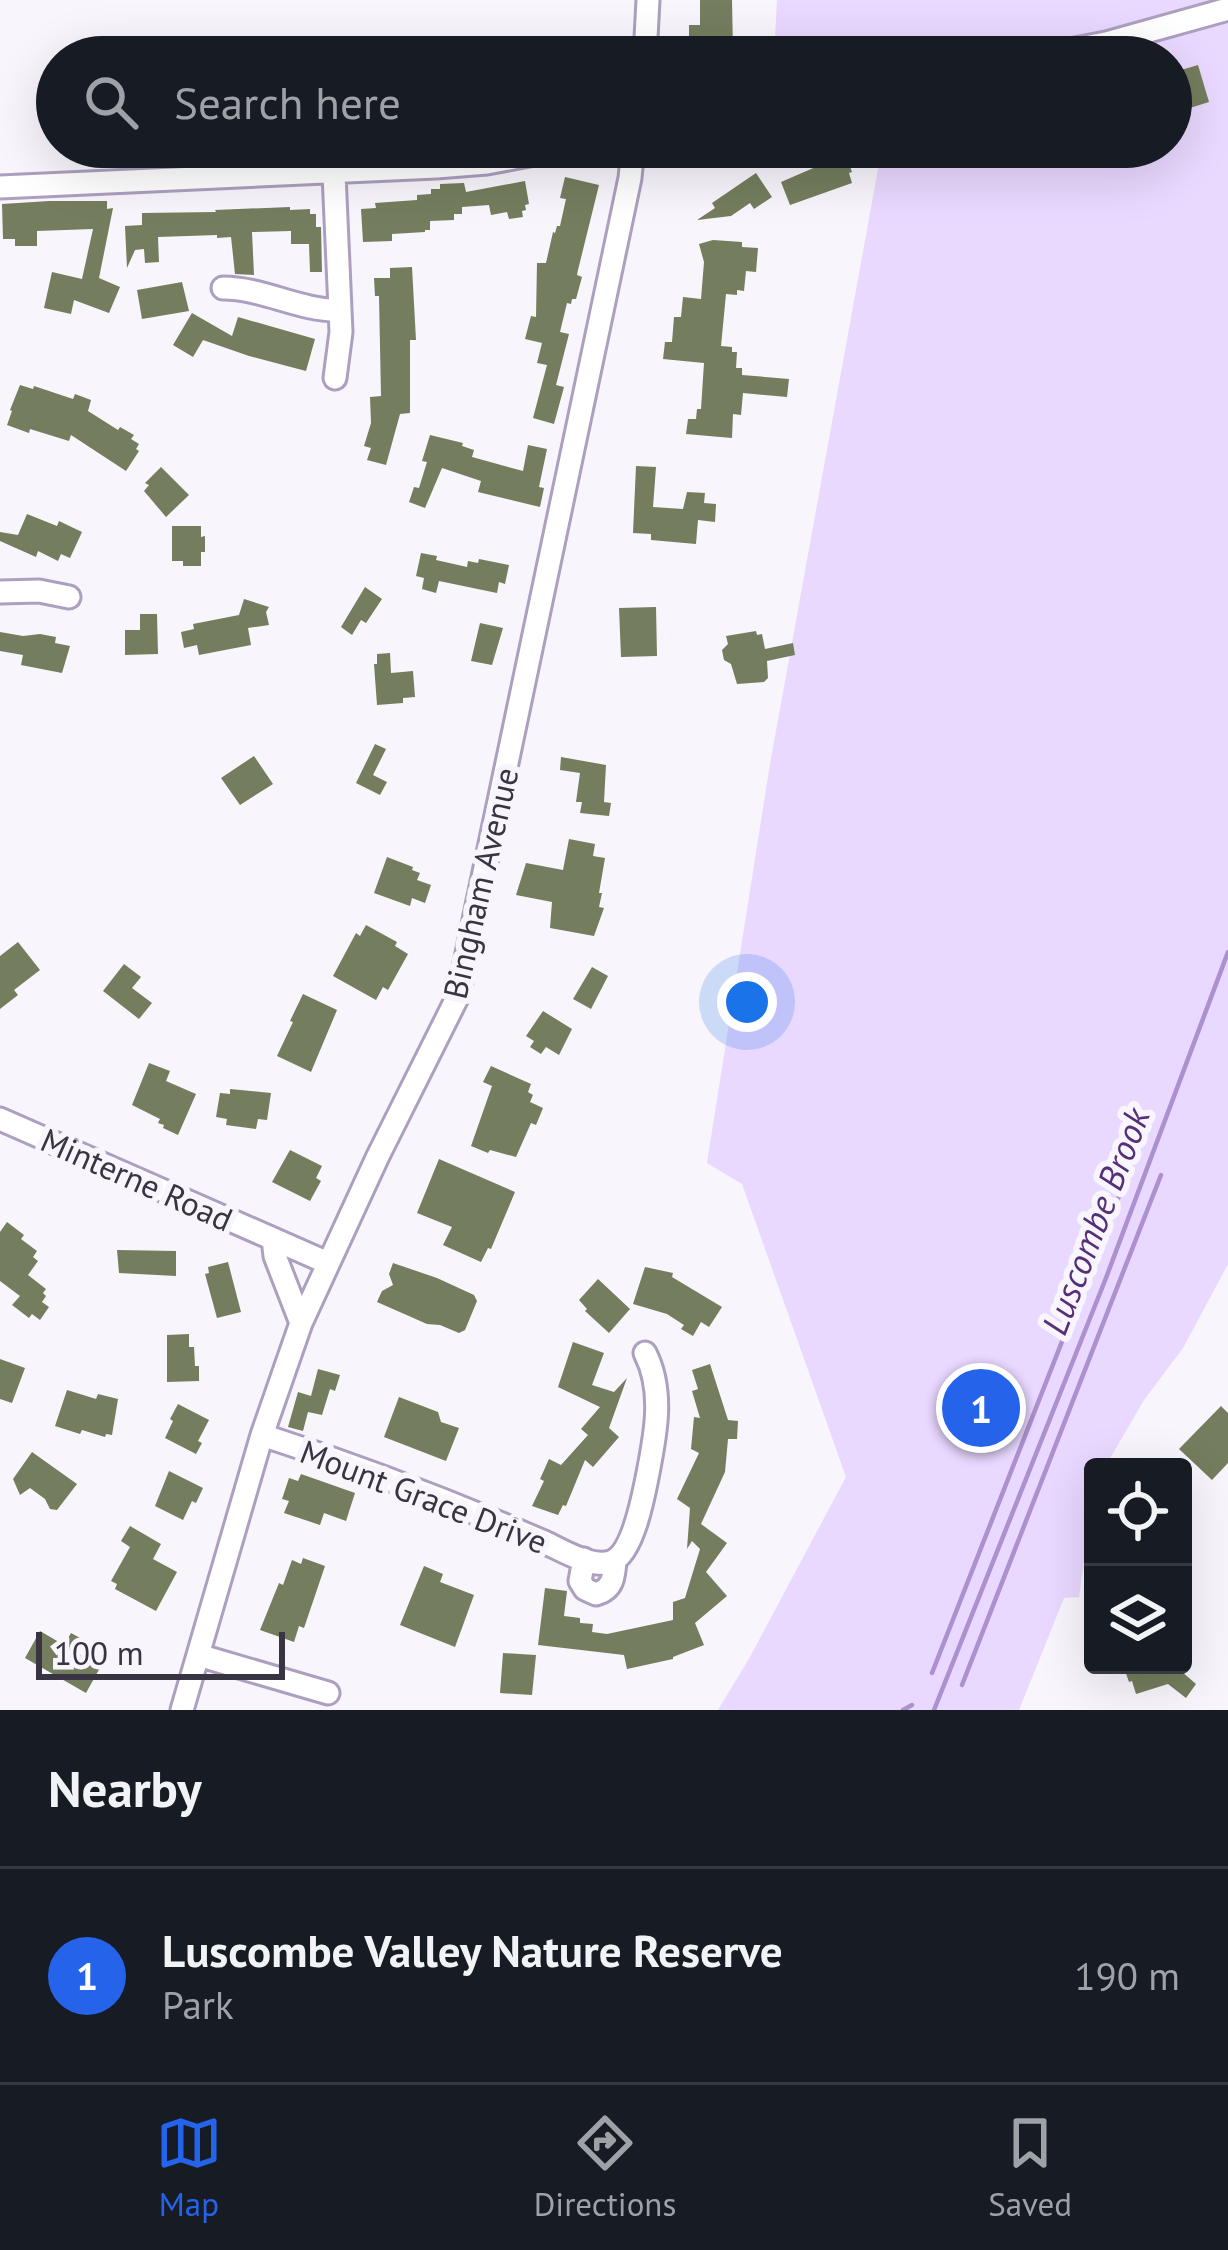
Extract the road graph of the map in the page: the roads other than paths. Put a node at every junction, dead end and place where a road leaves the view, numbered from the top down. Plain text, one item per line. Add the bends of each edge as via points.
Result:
1 (648, 0) edge
2 (1228, 9) edge
3 (646, 36) edge
4 (1131, 36) edge
5 (410, 168) edge
6 (631, 168) edge
7 (334, 173) junction
8 (0, 187) edge
9 (224, 288) dead end
10 (339, 310) junction
11 (335, 378) dead end
12 (0, 592) edge
13 (69, 597) dead end
14 (0, 1119) edge
15 (273, 1239) junction
16 (328, 1263) junction
17 (301, 1323) junction
18 (645, 1353) dead end
19 (262, 1435) junction
20 (584, 1559) junction
21 (615, 1560) junction
22 (198, 1654) junction
23 (328, 1694) dead end
24 (182, 1710) edge

1 - 3 street
2 - 4 street
5 - 7 street
6 - 16 street, Bingham Avenue via 458,996
7 - 8 street
7 - 10 street
9 - 10 street
10 - 11 street
12 - 13 street
14 - 15 street, Minterne Road
15 - 16 street, Minterne Road
15 - 17 street, Minterne Road
16 - 17 street, Bingham Avenue
17 - 19 street, Bingham Avenue
18 - 21 street, Mount Grace Drive via 656,1373 651,1457 637,1518
19 - 20 street, Mount Grace Drive
19 - 22 street, Bingham Avenue
20 - 21 street, Mount Grace Drive
20 - 21 street, Mount Grace Drive via 580,1581 596,1594 612,1583
22 - 23 street
22 - 24 street, Bingham Avenue

